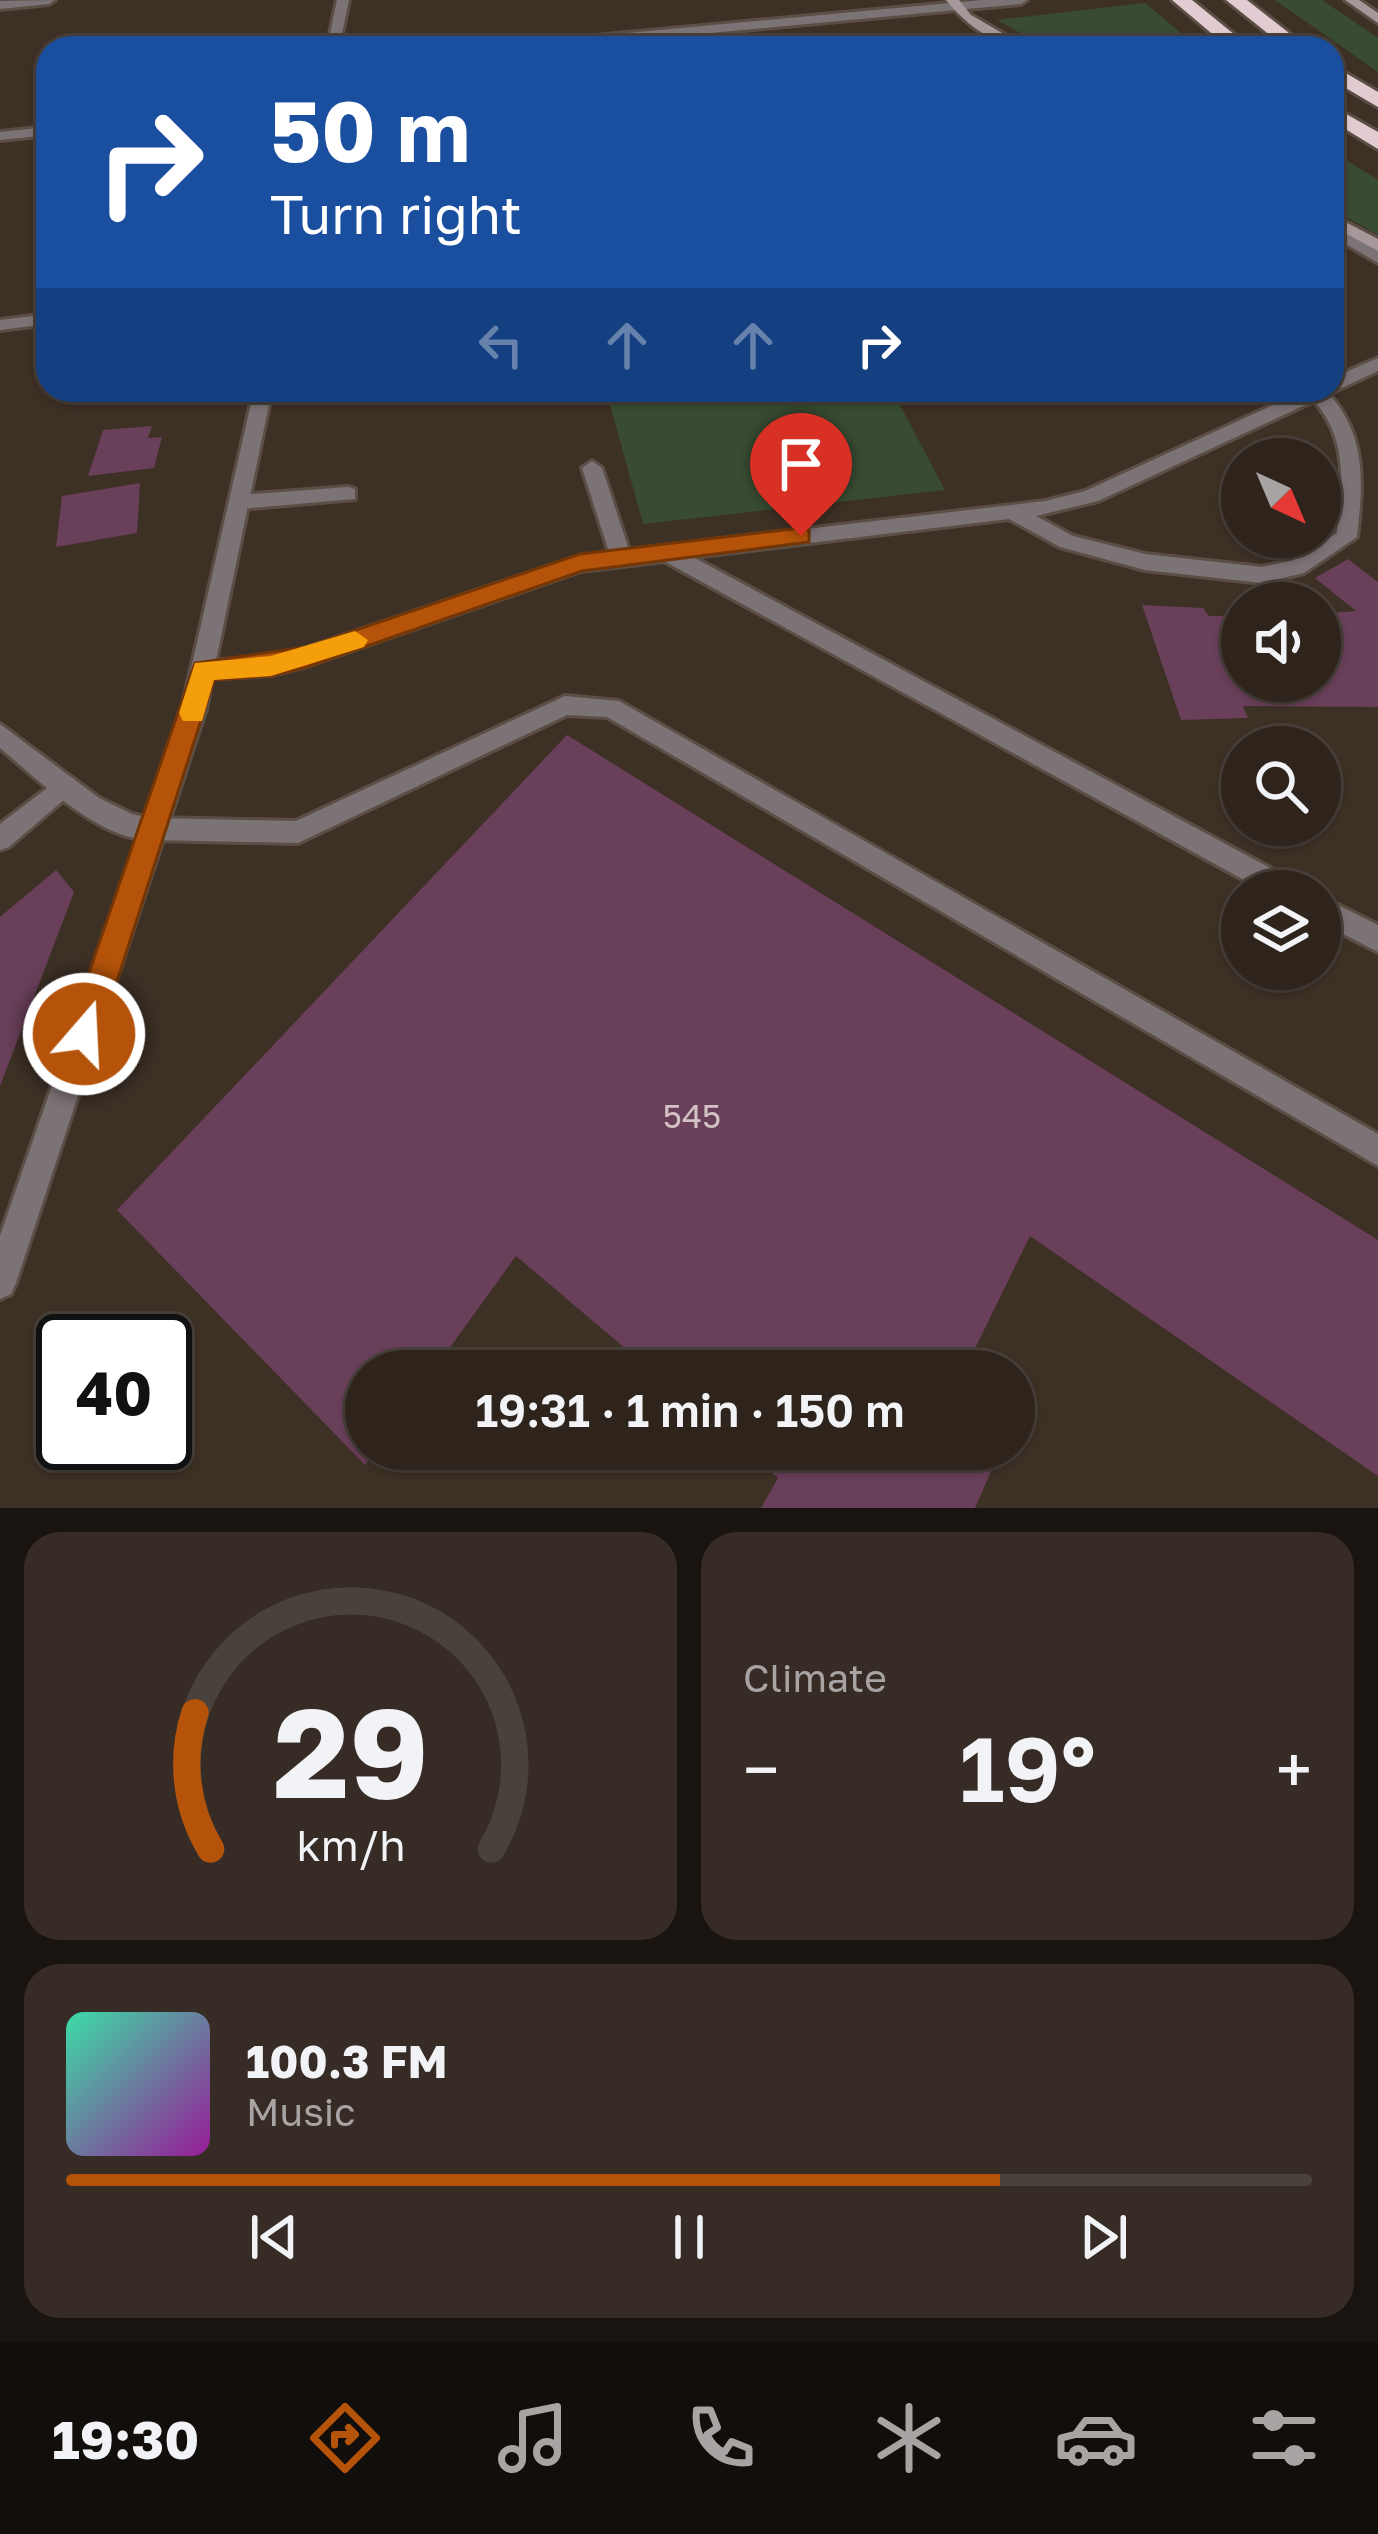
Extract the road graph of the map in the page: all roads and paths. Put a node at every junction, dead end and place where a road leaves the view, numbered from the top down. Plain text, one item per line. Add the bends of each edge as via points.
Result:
1 (50, 0) edge
2 (343, 0) edge
3 (1021, 0) edge
4 (1181, 0) edge
5 (1235, 0) edge
6 (1246, 0) edge
7 (1351, 0) edge
8 (954, 3) edge
9 (0, 4) edge
10 (1378, 19) edge
11 (1268, 25) junction
12 (692, 32) junction
13 (336, 36) edge
14 (643, 36) edge
15 (694, 36) edge
16 (1000, 36) edge
17 (1226, 36) edge
18 (1282, 36) edge
19 (1344, 79) edge
20 (1378, 101) edge
21 (1344, 120) edge
22 (36, 132) edge
23 (0, 136) edge
24 (1378, 142) edge
25 (1344, 230) edge
26 (1344, 233) edge
27 (1378, 246) edge
28 (1378, 258) edge
29 (36, 320) edge
30 (0, 325) edge
31 (1378, 364) edge
32 (1344, 380) edge
33 (261, 402) edge
34 (1296, 402) edge
35 (1333, 402) edge
36 (592, 468) dead end
37 (348, 494) dead end
38 (240, 502) junction
39 (1012, 512) junction
40 (664, 551) junction
41 (621, 556) junction
42 (204, 670) junction
43 (0, 734) edge
44 (64, 785) junction
45 (154, 829) junction
46 (0, 839) edge
47 (1250, 870) edge
48 (1341, 919) edge
49 (1378, 938) edge
50 (1378, 1150) edge
51 (0, 1283) edge

1 - 9 street
2 - 13 street
3 - 8 street
4 - 17 highway
5 - 11 highway
6 - 11 highway
7 - 10 main road
8 - 12 street
8 - 16 main road
11 - 18 highway
12 - 14 street
12 - 15 street
19 - 20 highway
21 - 24 highway
22 - 23 street
25 - 27 main road
26 - 28 street
29 - 30 street
31 - 32 street
33 - 38 street
34 - 39 street via 1091,496
35 - 39 street via 1349,447 1347,537 1297,568 1262,575 1145,562 1067,542
36 - 41 street
37 - 38 street
38 - 42 street
39 - 40 street
40 - 41 street
40 - 47 street
41 - 42 street via 307,657
42 - 45 street
43 - 44 street
44 - 45 street via 113,821
44 - 46 street
45 - 50 street via 298,832 565,705 611,708
45 - 51 street
48 - 49 street

